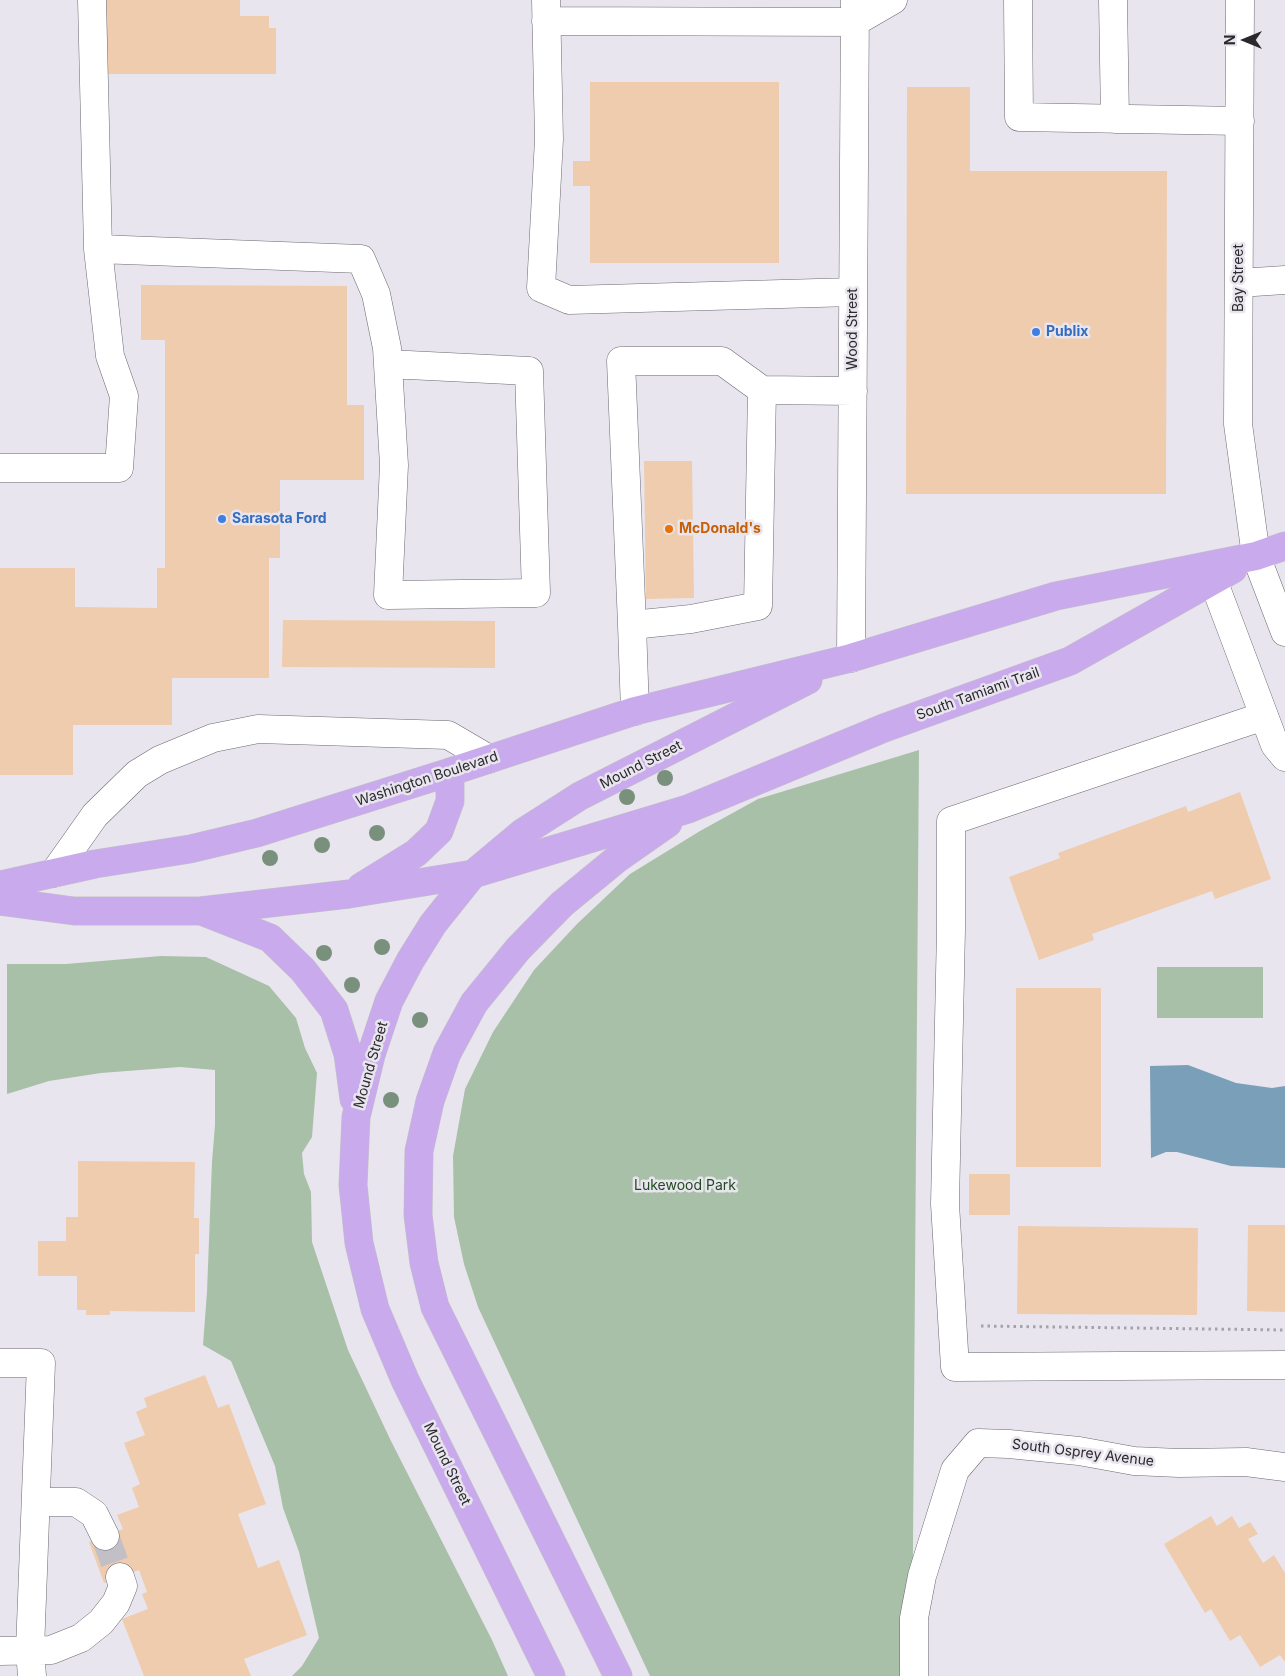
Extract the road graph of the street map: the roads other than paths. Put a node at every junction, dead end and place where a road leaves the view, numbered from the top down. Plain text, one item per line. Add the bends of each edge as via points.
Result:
1 (92, 0) edge
2 (893, 0) edge
3 (1018, 0) edge
4 (1113, 0) edge
5 (1240, 0) edge
6 (546, 10) edge
7 (855, 11) edge
8 (1115, 119) junction
9 (1240, 121) junction
10 (98, 249) junction
11 (1285, 280) edge
12 (1239, 283) junction
13 (853, 292) junction
14 (388, 364) junction
15 (762, 390) junction
16 (853, 391) junction
17 (0, 468) edge
18 (1285, 546) edge
19 (1256, 556) junction
20 (1213, 580) junction
21 (632, 625) junction
22 (1285, 632) edge
23 (851, 658) junction
24 (635, 711) junction
25 (1264, 716) junction
26 (1285, 757) edge
27 (489, 759) junction
28 (450, 772) junction
29 (688, 809) junction
30 (54, 873) junction
31 (473, 874) junction
32 (0, 885) edge
33 (349, 894) junction
34 (0, 901) edge
35 (200, 911) junction
36 (356, 1117) junction
37 (0, 1363) edge
38 (1285, 1366) edge
39 (1285, 1467) edge
40 (36, 1502) junction
41 (105, 1536) tunnel mouth
42 (120, 1577) tunnel mouth
43 (0, 1651) edge
44 (31, 1663) edge
45 (551, 1676) edge
46 (618, 1676) edge
47 (914, 1676) edge

1 - 10 street
2 - 7 street
3 - 8 street via 1019,117
4 - 8 street
5 - 9 street, Bay Street
6 - 7 street
6 - 13 street via 549,139 541,288 569,300
7 - 13 street, Wood Street
8 - 9 street
9 - 12 street, Bay Street
10 - 14 street via 361,259 376,294
10 - 17 street via 110,356 124,396 119,468
11 - 12 street
12 - 19 street, Bay Street via 1238,424
13 - 16 street, Wood Street
14 - 14 street via 394,465 388,594 536,593 529,371
15 - 16 street
15 - 21 street via 758,606 691,619
15 - 21 street via 722,360 621,361
16 - 23 street, Wood Street
18 - 19 main road, South Tamiami Trail
19 - 20 main road, South Tamiami Trail
19 - 22 street, Bay Street
19 - 23 main road, South Tamiami Trail via 1056,596
20 - 25 street
20 - 29 main road, South Tamiami Trail via 1070,661 884,728
21 - 24 street
23 - 24 main road, Washington Boulevard
23 - 31 main road, Mound Street via 580,796 522,833
24 - 27 main road, Washington Boulevard
25 - 26 street via 1275,746
25 - 38 street via 951,821 945,1204 955,1367
27 - 28 main road, Washington Boulevard
27 - 30 street via 448,735 258,729 213,738 160,760 137,774 95,815
28 - 30 main road, Washington Boulevard via 257,833 190,849
28 - 33 main road via 450,801 439,831 416,853
29 - 31 main road
29 - 46 main road via 618,858 562,904 518,949 474,1003 447,1053 430,1101 419,1151 418,1215 424,1263 435,1307
30 - 32 main road, Washington Boulevard
31 - 33 main road
31 - 36 main road, Mound Street via 433,924 389,1001 371,1055
33 - 35 main road
34 - 35 main road via 74,911
35 - 36 main road via 270,938 303,970 334,1010 348,1054
36 - 45 main road, Mound Street via 353,1185 359,1243 375,1309 405,1380
37 - 40 street via 41,1363
39 - 47 street, South Osprey Avenue via 1246,1462 1134,1461 1079,1450 978,1443 955,1470 922,1576 914,1618
40 - 41 street via 76,1502 94,1514
40 - 44 street
42 - 44 street via 123,1586 116,1603 101,1622 81,1638 51,1650
43 - 44 street

